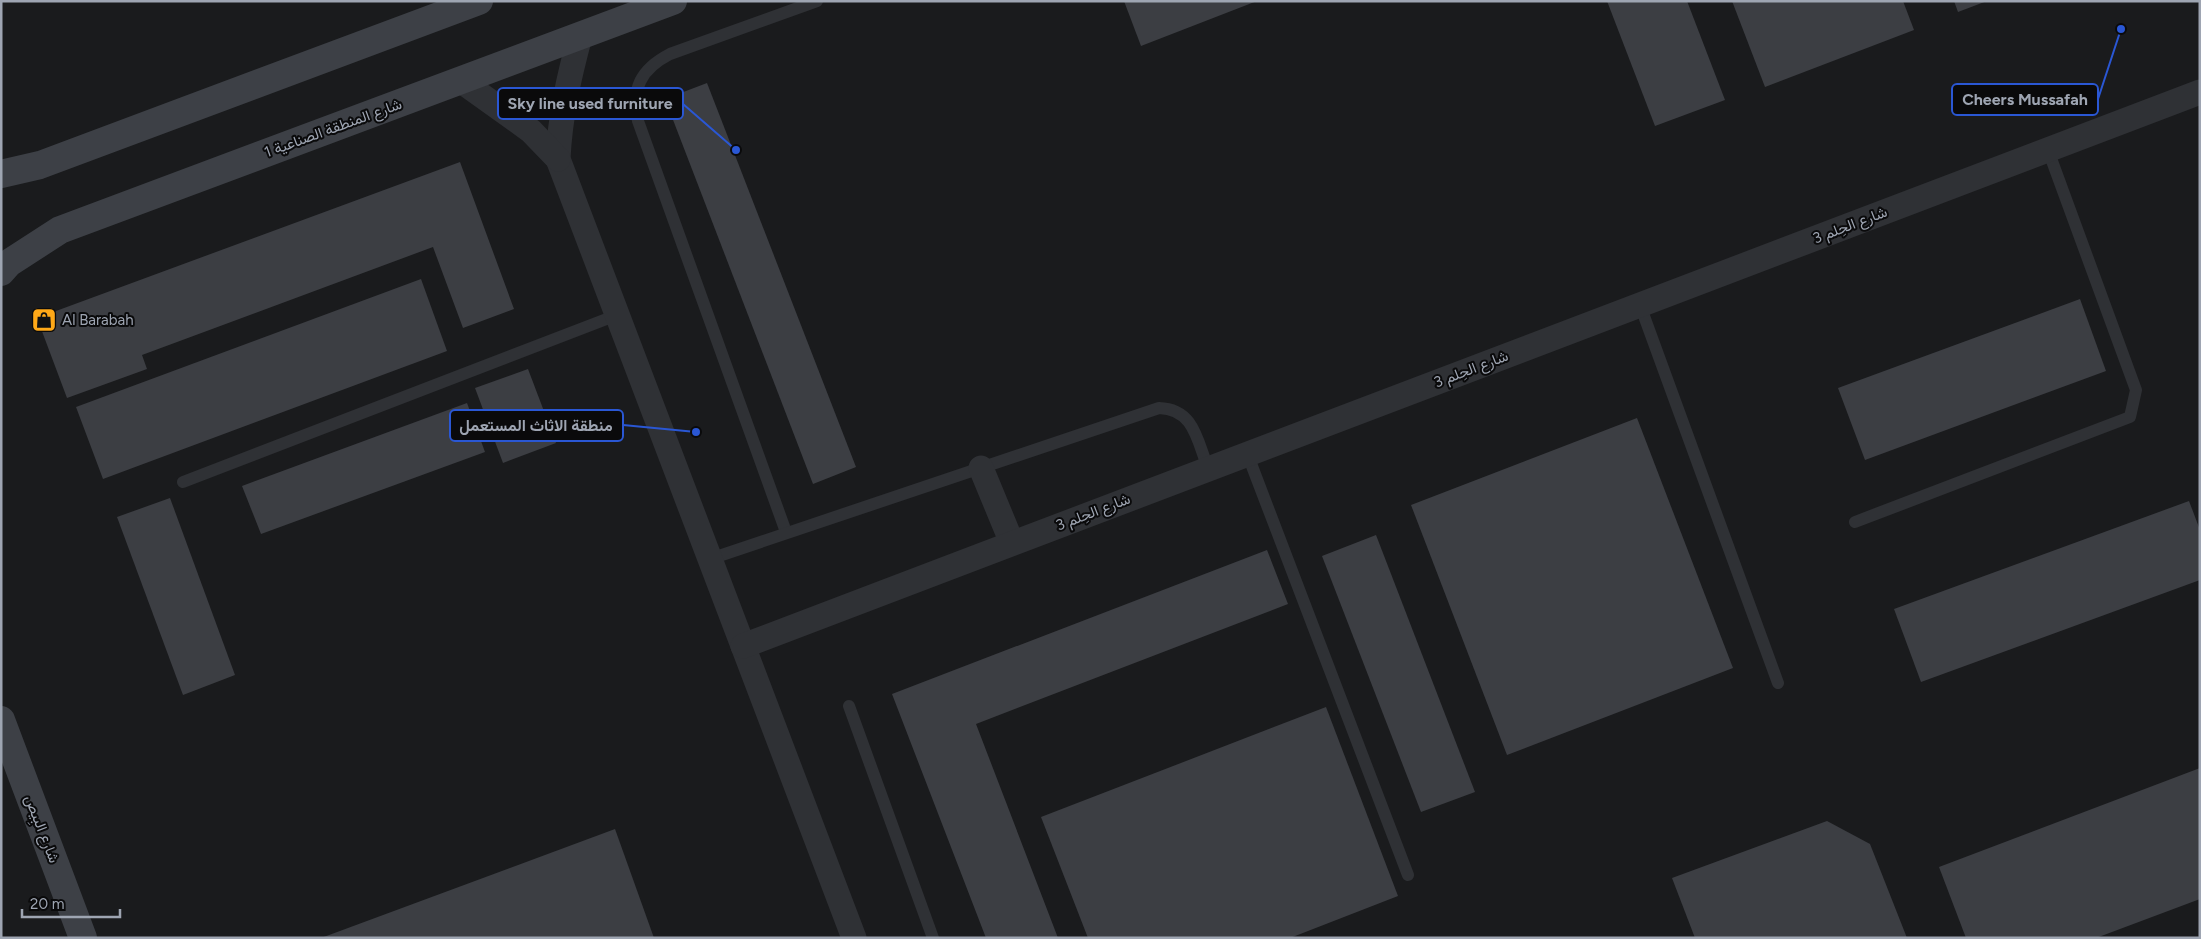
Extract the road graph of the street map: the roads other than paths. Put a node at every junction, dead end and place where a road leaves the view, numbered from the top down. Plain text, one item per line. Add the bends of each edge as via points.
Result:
1 (479, 1) edge
2 (673, 1) edge
3 (817, 1) edge
4 (580, 36) junction
5 (460, 80) junction
6 (2200, 92) edge
7 (2048, 150) junction
8 (558, 159) junction
9 (1, 174) edge
10 (1, 272) edge
11 (1640, 305) junction
12 (617, 315) junction
13 (1247, 453) junction
14 (981, 468) junction
15 (1208, 468) junction
16 (183, 482) dead end
17 (1855, 522) dead end
18 (786, 532) junction
19 (1012, 543) junction
20 (710, 559) junction
21 (743, 646) junction
22 (1778, 683) dead end
23 (849, 706) dead end
24 (1, 720) edge
25 (1408, 875) dead end
26 (84, 938) edge
27 (854, 938) edge
28 (933, 938) edge

1 - 9 street via 40,165
2 - 4 street, شارع المنطقة الصناعية 1
3 - 18 lane via 664,57 647,69 640,81 635,108
4 - 5 street, شارع المنطقة الصناعية 1
4 - 8 street via 559,127
5 - 8 street via 531,132
5 - 10 street, شارع المنطقة الصناعية 1 via 60,230
6 - 7 street, شارع الحِلم 3
7 - 11 street, شارع الحِلم 3
7 - 17 lane via 2136,390 2130,417
8 - 12 street
11 - 13 street, شارع الحِلم 3
11 - 22 lane
12 - 16 lane
12 - 20 street
13 - 15 street, شارع الحِلم 3
13 - 25 lane
14 - 15 lane via 1159,408 1171,408 1191,423
14 - 18 lane
14 - 19 street
15 - 19 street, شارع الحِلم 3
18 - 20 lane
19 - 21 street, شارع الحِلم 3
20 - 21 street
21 - 27 street
23 - 28 lane
24 - 26 street, شارع البِيص

